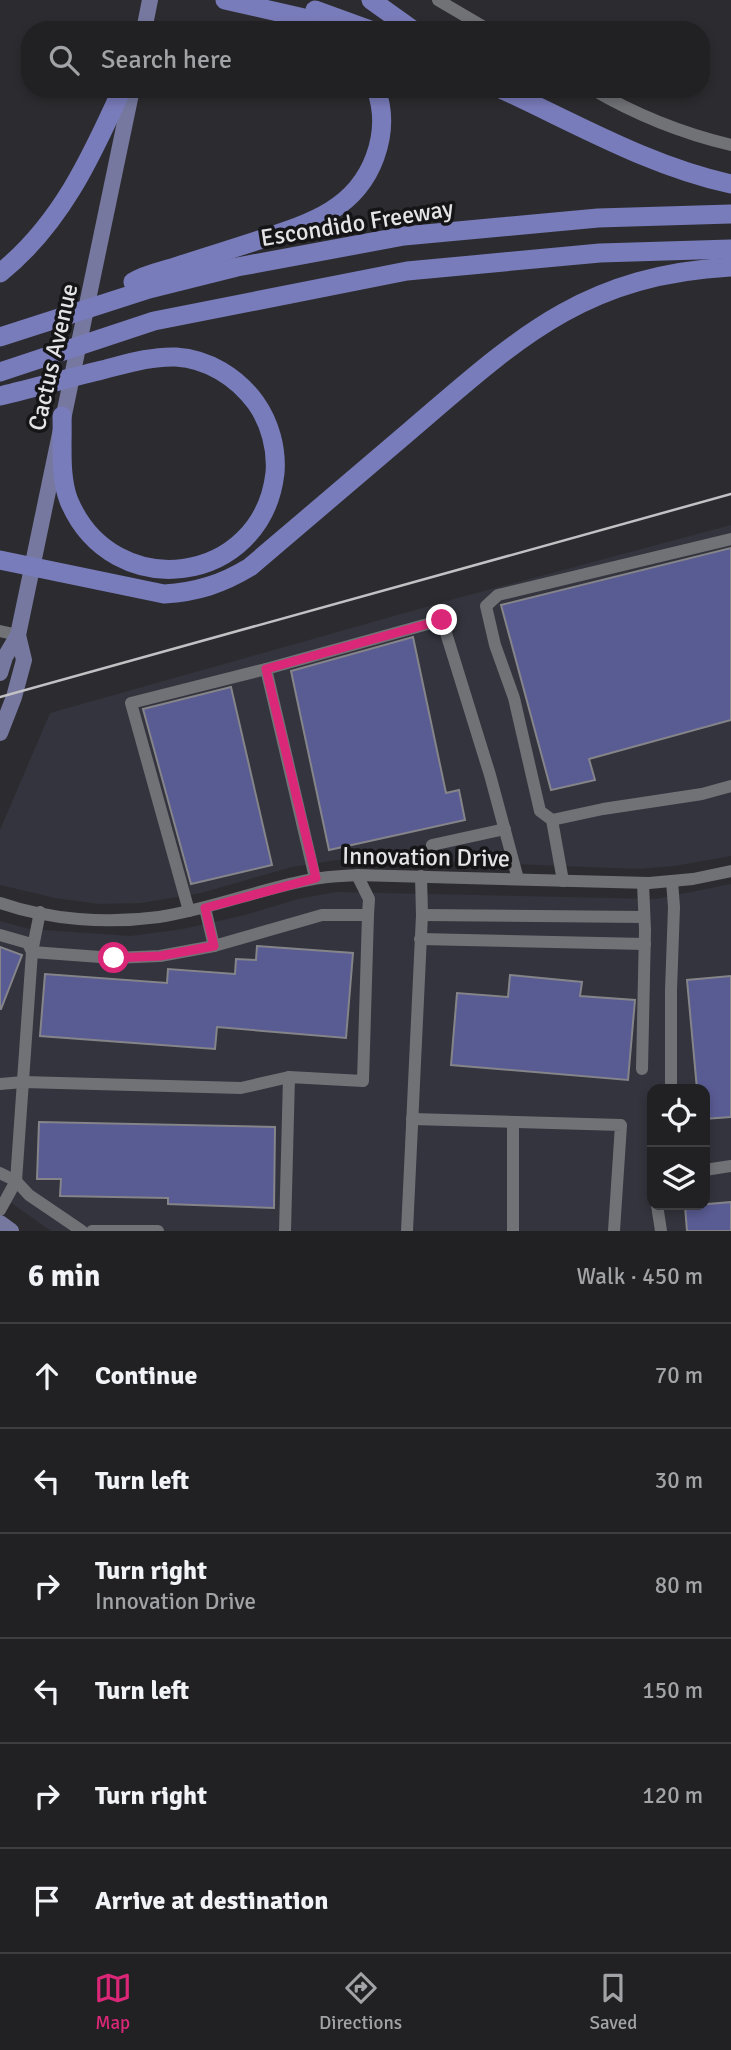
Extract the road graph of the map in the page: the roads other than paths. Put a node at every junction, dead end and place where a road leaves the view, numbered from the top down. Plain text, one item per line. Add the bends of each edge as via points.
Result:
1 (150, 0) edge
2 (225, 0) edge
3 (276, 0) edge
4 (372, 0) edge
5 (438, 0) edge
6 (146, 21) edge
7 (311, 21) edge
8 (347, 21) edge
9 (401, 21) edge
10 (474, 21) edge
11 (118, 98) edge
12 (130, 98) edge
13 (377, 98) edge
14 (522, 98) edge
15 (526, 98) edge
16 (609, 98) edge
17 (539, 106) junction
18 (731, 145) edge
19 (731, 184) edge
20 (731, 214) edge
21 (731, 249) edge
22 (731, 267) edge
23 (0, 273) edge
24 (111, 300) junction
25 (0, 337) edge
26 (0, 372) edge
27 (0, 396) edge
28 (63, 410) junction
29 (731, 539) edge
30 (0, 560) edge
31 (31, 567) junction
32 (0, 631) edge
33 (18, 635) junction
34 (266, 669) junction
35 (0, 673) edge
36 (0, 733) edge
37 (731, 786) edge
38 (552, 820) junction
39 (505, 829) junction
40 (432, 845) dead end
41 (731, 871) edge
42 (357, 875) junction
43 (421, 876) junction
44 (316, 878) junction
45 (518, 879) junction
46 (562, 881) junction
47 (672, 881) junction
48 (643, 883) junction
49 (0, 903) edge
50 (205, 908) junction
51 (188, 911) junction
52 (40, 912) junction
53 (368, 915) junction
54 (422, 915) junction
55 (644, 917) junction
56 (0, 935) edge
57 (421, 939) junction
58 (645, 944) junction
59 (214, 946) junction
60 (32, 952) junction
61 (642, 1069) dead end
62 (289, 1076) junction
63 (23, 1082) junction
64 (0, 1084) edge
65 (671, 1084) edge
66 (412, 1119) junction
67 (513, 1122) junction
68 (731, 1166) edge
69 (710, 1169) edge
70 (0, 1173) edge
71 (16, 1181) junction
72 (0, 1210) edge
73 (658, 1210) edge
74 (0, 1223) edge
75 (11, 1231) edge
76 (82, 1231) edge
77 (92, 1231) edge
78 (158, 1231) edge
79 (285, 1231) edge
80 (407, 1231) edge
81 (513, 1231) edge
82 (614, 1231) edge
83 (661, 1231) edge

1 - 6 main road
2 - 7 highway
3 - 8 highway
4 - 9 highway
5 - 10 street
11 - 23 highway via 66,201 39,236
12 - 28 main road, Cactus Avenue
13 - 24 highway via 382,126 377,152 364,180 342,205 302,226 136,280
14 - 17 highway
15 - 17 highway
16 - 18 street via 654,121
17 - 19 highway via 632,152
20 - 24 highway, Escondido Freeway via 598,218 404,236 237,267
21 - 26 highway via 600,253 407,271 154,321
22 - 31 highway via 662,274 551,317 503,351 228,581 187,593 164,594
24 - 25 highway, Escondido Freeway
27 - 28 highway via 144,360 178,357 212,366 240,384 266,421 275,467 268,504 246,537 221,557 188,569 140,566 105,548 72,506 65,482
28 - 31 main road, Cactus Avenue
29 - 38 street via 498,596 486,606 514,698 540,811
30 - 31 highway
31 - 33 main road, Cactus Avenue
32 - 33 street
33 - 35 main road, Cactus Avenue
33 - 36 main road, Cactus Avenue via 24,660
34 - 39 street via 442,620
34 - 44 street
34 - 51 street via 131,703
37 - 38 street
38 - 46 street
39 - 40 street
39 - 45 street
41 - 47 street, Innovation Drive
42 - 43 street, Innovation Drive
42 - 44 street, Innovation Drive
42 - 53 street via 369,899
43 - 45 street, Innovation Drive
43 - 54 street
44 - 50 street, Innovation Drive
45 - 46 street, Innovation Drive
46 - 48 street, Innovation Drive
47 - 48 street, Innovation Drive
47 - 65 street
48 - 55 street
49 - 52 street, Innovation Drive
50 - 51 street, Innovation Drive
50 - 59 street
51 - 52 street, Innovation Drive via 117,920
52 - 60 street
53 - 59 street via 322,915
53 - 62 street via 363,1081
54 - 55 street
54 - 57 street
55 - 58 street
56 - 60 street via 28,943
57 - 58 street
57 - 66 street
58 - 61 street
59 - 60 street via 114,958
60 - 63 street
62 - 63 street via 241,1088
62 - 79 street
63 - 64 street
63 - 71 street
66 - 67 street
66 - 80 street
67 - 81 street
67 - 82 street via 621,1125
68 - 69 street
70 - 71 street
71 - 72 street
71 - 76 street
73 - 83 street
74 - 75 main road
77 - 78 street

